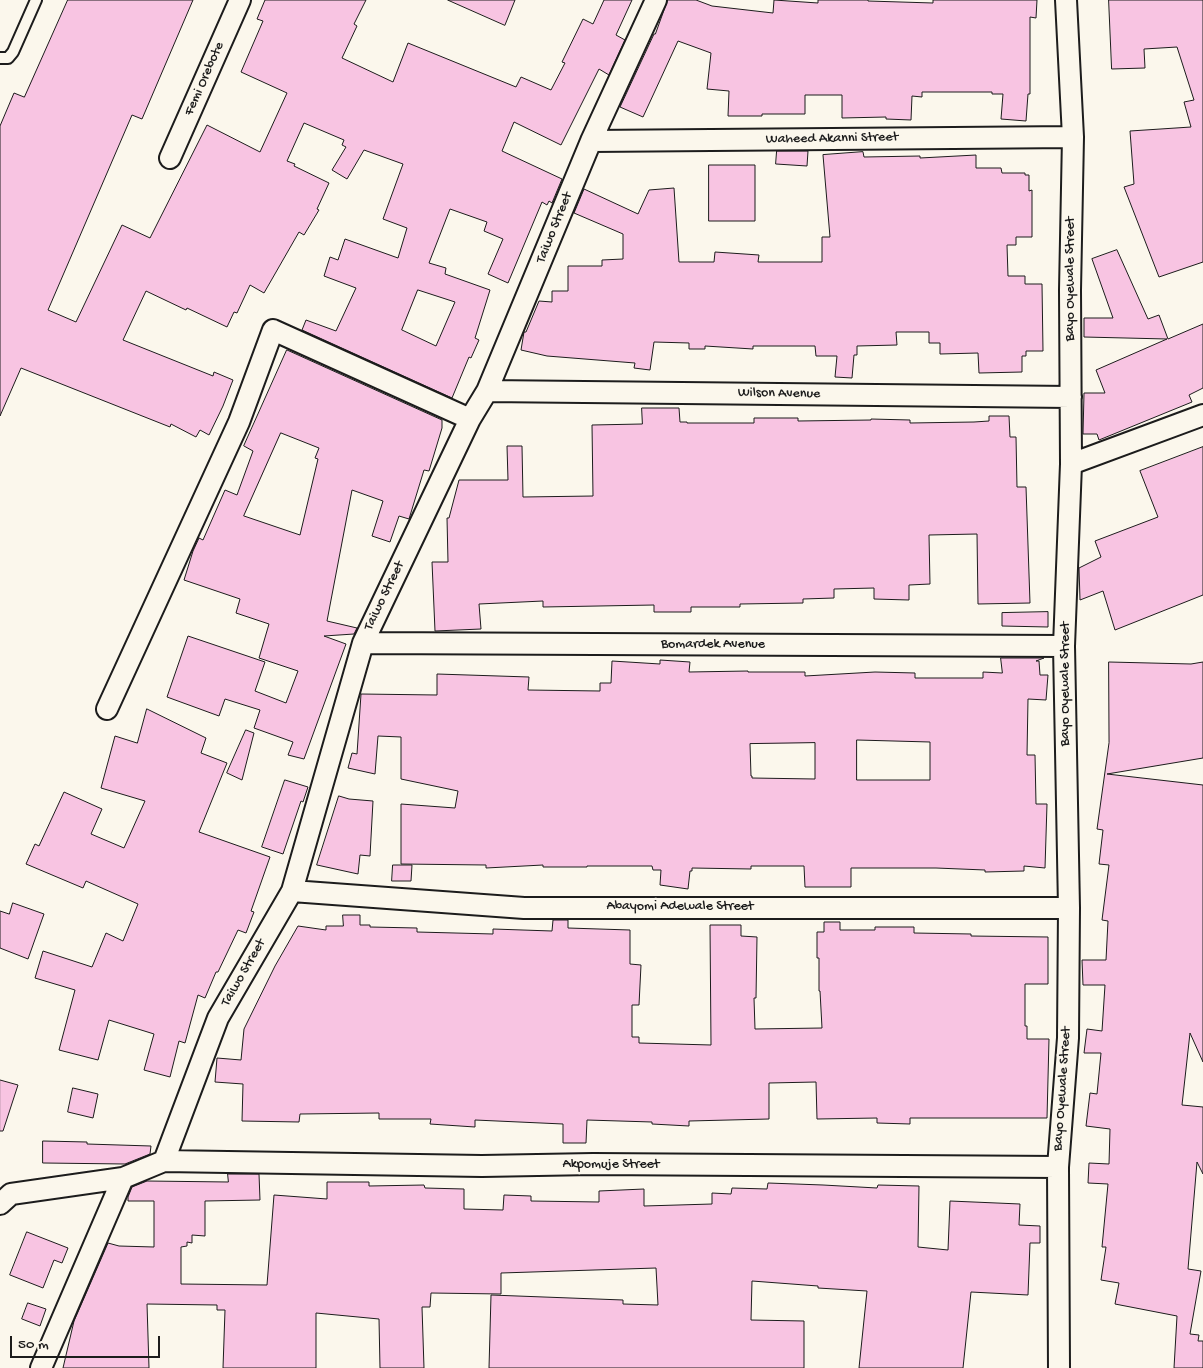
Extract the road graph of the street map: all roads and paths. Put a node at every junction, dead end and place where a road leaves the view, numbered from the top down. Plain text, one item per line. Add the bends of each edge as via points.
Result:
1 (36, 0) edge
2 (240, 0) edge
3 (656, 0) edge
4 (1066, 0) edge
5 (0, 58) edge
6 (1073, 137) junction
7 (591, 141) junction
8 (170, 158) dead end
9 (488, 391) junction
10 (1071, 397) junction
11 (1203, 415) edge
12 (470, 419) junction
13 (1071, 464) junction
14 (362, 643) junction
15 (1064, 646) junction
16 (108, 709) dead end
17 (292, 891) junction
18 (1069, 908) junction
19 (164, 1161) junction
20 (1058, 1167) junction
21 (123, 1178) junction
22 (0, 1204) edge
23 (41, 1368) edge
24 (1059, 1368) edge

1 - 5 lane via 13,52 8,58
2 - 8 street, Femi Orebote
3 - 7 street, Taiwo Street
4 - 6 street, Bayo Oyewale Street
6 - 7 street, Waheed Akanni Street
6 - 10 street, Bayo Oyewale Street
7 - 9 street, Taiwo Street
9 - 10 street, Wilson Avenue
9 - 12 street, Taiwo Street
10 - 13 street, Bayo Oyewale Street
11 - 13 street
12 - 14 street, Taiwo Street
12 - 16 street via 273,330 239,422
13 - 15 street, Bayo Oyewale Street
14 - 15 street, Bomardek Avenue
14 - 17 street, Taiwo Street
15 - 18 street, Bayo Oyewale Street
17 - 18 street, Abayomi Adewale Street via 524,908
17 - 19 street, Taiwo Street via 218,1018
18 - 20 street, Bayo Oyewale Street via 1068,1038
19 - 20 street, Akpomuje Street via 482,1166
19 - 21 street
20 - 24 street, Bayo Oyewale Street
21 - 22 street via 11,1194
21 - 23 street

